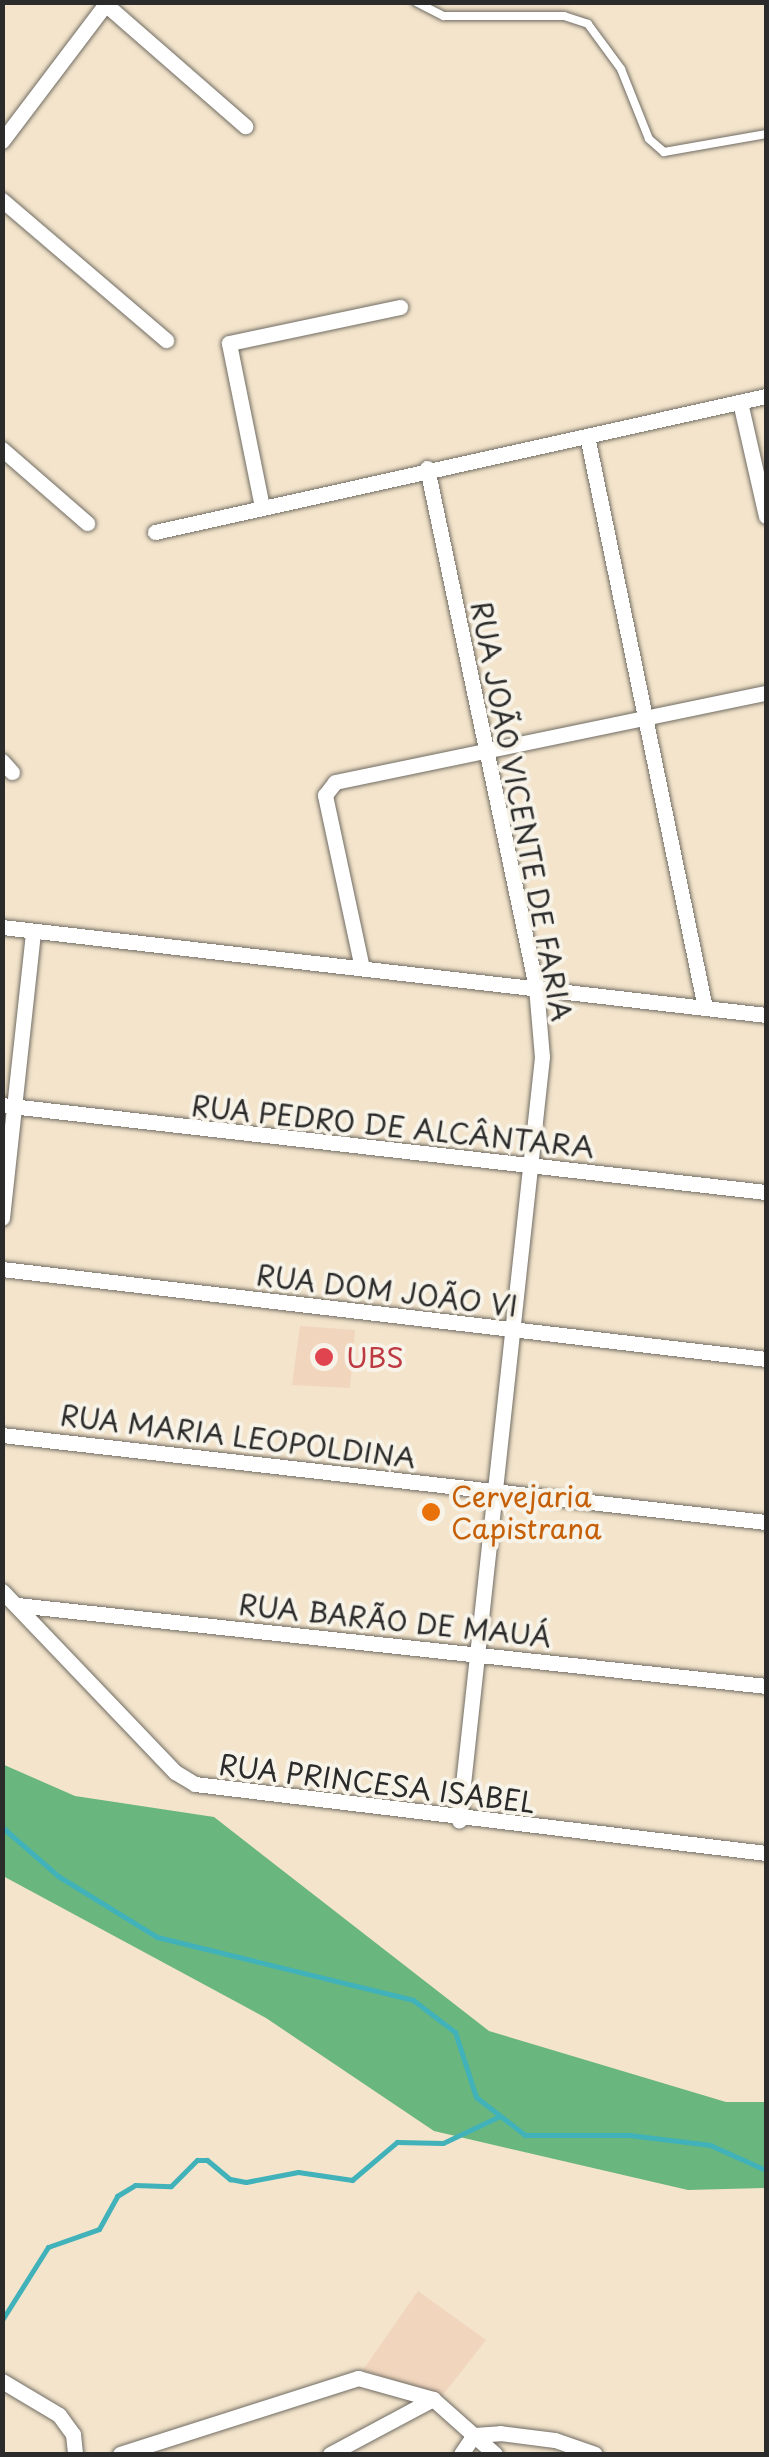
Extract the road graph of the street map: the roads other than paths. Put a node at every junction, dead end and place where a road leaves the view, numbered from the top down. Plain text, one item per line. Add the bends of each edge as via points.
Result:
1 (416, 2) edge
2 (541, 2) edge
3 (105, 3) edge
4 (539, 15) junction
5 (245, 126) dead end
6 (766, 134) edge
7 (2, 141) edge
8 (2, 200) edge
9 (400, 308) dead end
10 (166, 340) dead end
11 (766, 396) edge
12 (740, 402) junction
13 (586, 436) junction
14 (2, 450) edge
15 (427, 468) junction
16 (262, 507) junction
17 (766, 516) edge
18 (87, 523) dead end
19 (155, 532) dead end
20 (766, 693) edge
21 (646, 718) junction
22 (487, 750) junction
23 (2, 927) edge
24 (33, 932) junction
25 (362, 968) junction
26 (536, 987) junction
27 (705, 1008) junction
28 (766, 1015) edge
29 (8, 1106) edge
30 (535, 1168) junction
31 (766, 1192) edge
32 (2, 1218) edge
33 (2, 1269) edge
34 (516, 1330) junction
35 (766, 1359) edge
36 (2, 1435) edge
37 (499, 1491) junction
38 (766, 1522) edge
39 (2, 1590) edge
40 (17, 1605) junction
41 (479, 1654) junction
42 (766, 1686) edge
43 (459, 1821) junction
44 (766, 1853) edge
45 (2, 2381) edge
46 (434, 2399) junction
47 (474, 2434) junction
48 (75, 2454) edge
49 (120, 2454) edge
50 (330, 2454) edge
51 (462, 2454) edge
52 (495, 2454) edge
53 (595, 2454) edge

1 - 4 lane via 444,16
2 - 4 lane
3 - 5 street
3 - 7 street
4 - 6 lane via 576,18 600,34 660,150
8 - 10 street
9 - 16 street via 229,343
11 - 12 street
12 - 13 street
12 - 17 street
13 - 15 street
13 - 21 street
14 - 18 street
15 - 16 street
15 - 22 street, RUA JOÃO VICENTE DE FARIA
16 - 19 street
20 - 21 street
21 - 22 street
21 - 27 street
22 - 25 street via 335,782 326,795
22 - 26 street, RUA JOÃO VICENTE DE FARIA
23 - 24 street
24 - 25 street
24 - 29 street
25 - 26 street
26 - 27 street
26 - 30 street, RUA JOÃO VICENTE DE FARIA via 542,1057
27 - 28 street
29 - 30 street, RUA PEDRO DE ALCÂNTARA
29 - 32 street
30 - 31 street, RUA PEDRO DE ALCÂNTARA
30 - 34 street, RUA JOÃO VICENTE DE FARIA
33 - 34 street, RUA DOM JOÃO VI
34 - 35 street, RUA DOM JOÃO VI
34 - 37 street, RUA JOÃO VICENTE DE FARIA
36 - 37 street, RUA MARIA LEOPOLDINA
37 - 38 street, RUA MARIA LEOPOLDINA
37 - 41 street, RUA JOÃO VICENTE DE FARIA
39 - 40 street, RUA PRINCESA ISABEL
40 - 41 street, RUA BARÃO DE MAUÁ
40 - 43 street, RUA PRINCESA ISABEL via 190,1782
41 - 42 street, RUA BARÃO DE MAUÁ
41 - 43 street, RUA JOÃO VICENTE DE FARIA
43 - 44 street, RUA PRINCESA ISABEL
45 - 48 street via 68,2424
46 - 47 street
46 - 49 street via 352,2378
46 - 50 street
47 - 51 street
47 - 52 street
47 - 53 street via 536,2436

